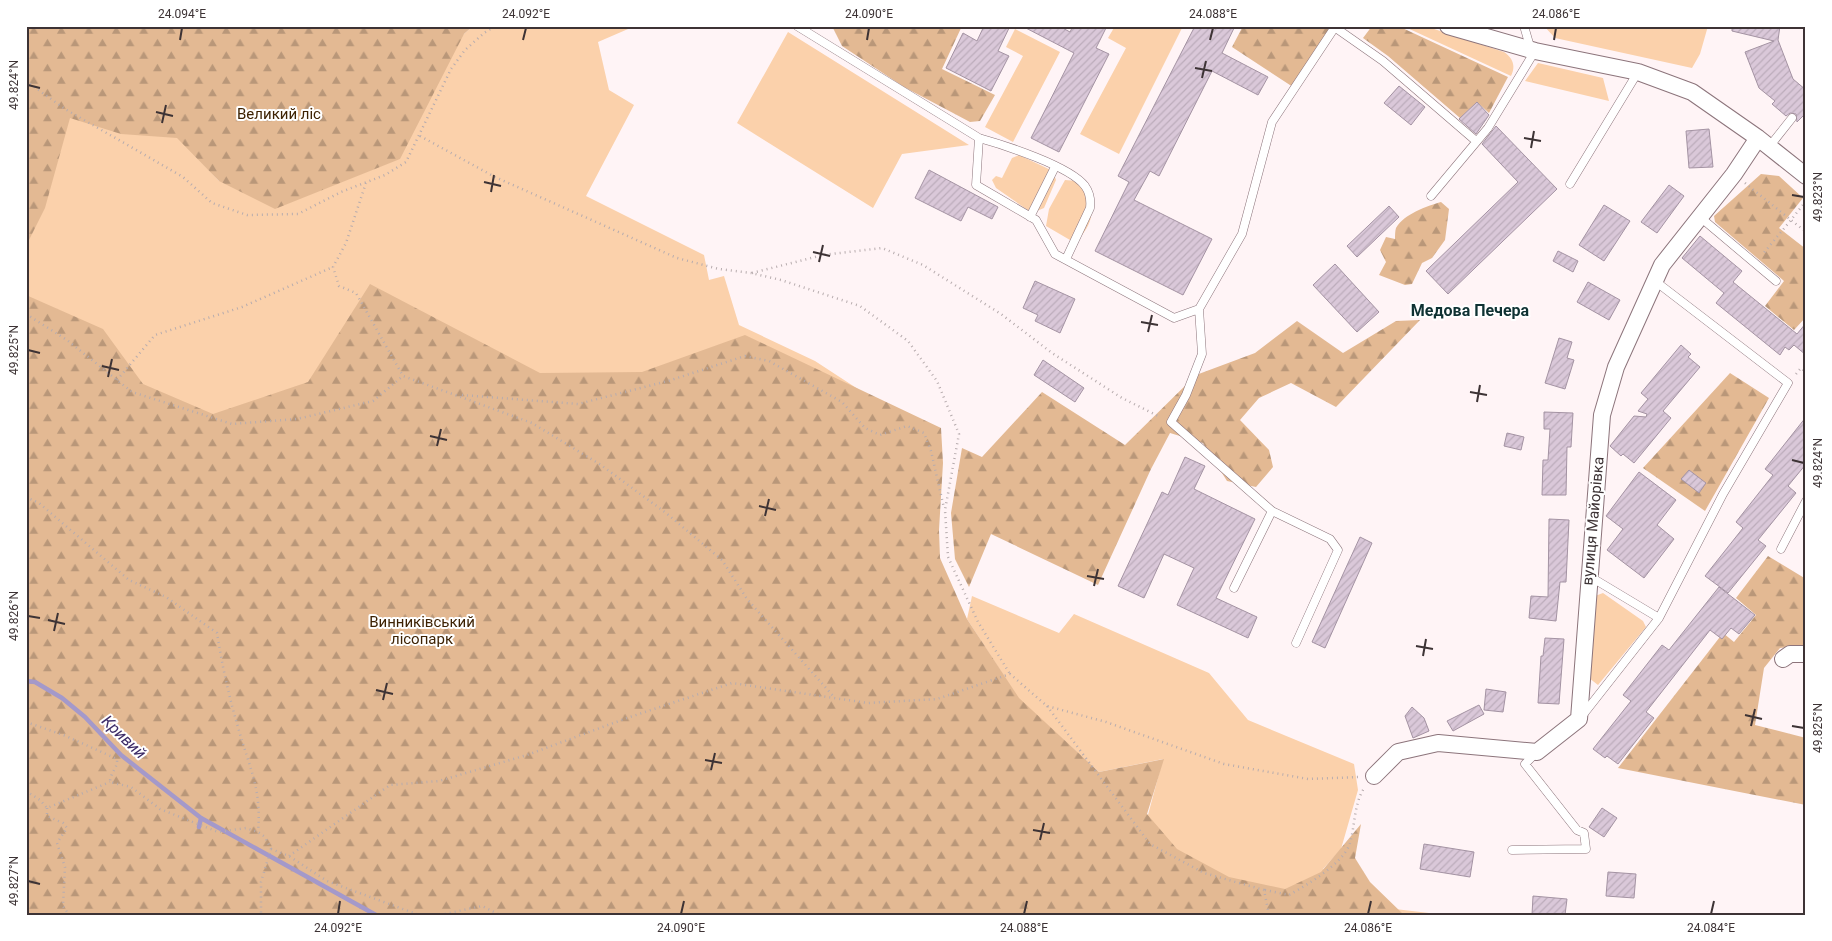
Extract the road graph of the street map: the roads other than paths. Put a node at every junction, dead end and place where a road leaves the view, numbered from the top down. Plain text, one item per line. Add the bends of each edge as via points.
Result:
1 (797, 26) edge
2 (1448, 26) edge
3 (1524, 26) edge
4 (1334, 27) edge
5 (1533, 50) junction
6 (1638, 72) junction
7 (1792, 118) dead end
8 (979, 138) junction
9 (1476, 141) junction
10 (1764, 143) junction
11 (1055, 167) junction
12 (1804, 172) edge
13 (1570, 184) dead end
14 (1431, 196) dead end
15 (1030, 217) junction
16 (1700, 217) junction
17 (1066, 259) junction
18 (1655, 281) junction
19 (1776, 281) dead end
20 (1199, 309) junction
21 (1806, 500) edge
22 (1272, 511) junction
23 (1781, 549) dead end
24 (1588, 576) junction
25 (1234, 588) dead end
26 (1659, 618) junction
27 (1296, 643) dead end
28 (1806, 654) edge
29 (1783, 659) dead end
30 (1579, 720) junction
31 (1537, 752) junction
32 (1374, 776) road end
33 (1512, 850) dead end

1 - 8 lane
2 - 5 street
3 - 5 lane
4 - 9 lane via 1383,61
4 - 20 lane via 1272,122 1242,234
5 - 6 street
5 - 9 lane via 1488,128
6 - 10 street via 1692,92
6 - 13 lane
7 - 10 lane
8 - 11 lane via 1021,150
8 - 15 lane via 976,185
9 - 14 lane
10 - 12 street
10 - 16 street, вулиця Майорівка
11 - 15 lane
11 - 17 lane via 1081,182 1090,201 1088,215
15 - 17 lane via 1036,220 1055,254
16 - 18 street, вулиця Майорівка via 1662,265
16 - 19 lane
17 - 20 lane via 1174,318
18 - 24 street, вулиця Майорівка via 1616,367 1602,415
18 - 26 lane via 1788,383 1723,494
20 - 22 lane via 1202,354 1186,395 1170,422
21 - 23 lane
22 - 25 lane
22 - 27 lane via 1330,539 1338,550
24 - 26 lane
24 - 30 street, вулиця Майорівка
26 - 30 lane
28 - 29 street via 1790,654
30 - 31 street
31 - 32 street via 1438,743 1398,752
31 - 33 lane via 1525,764 1577,830 1584,833 1586,849

